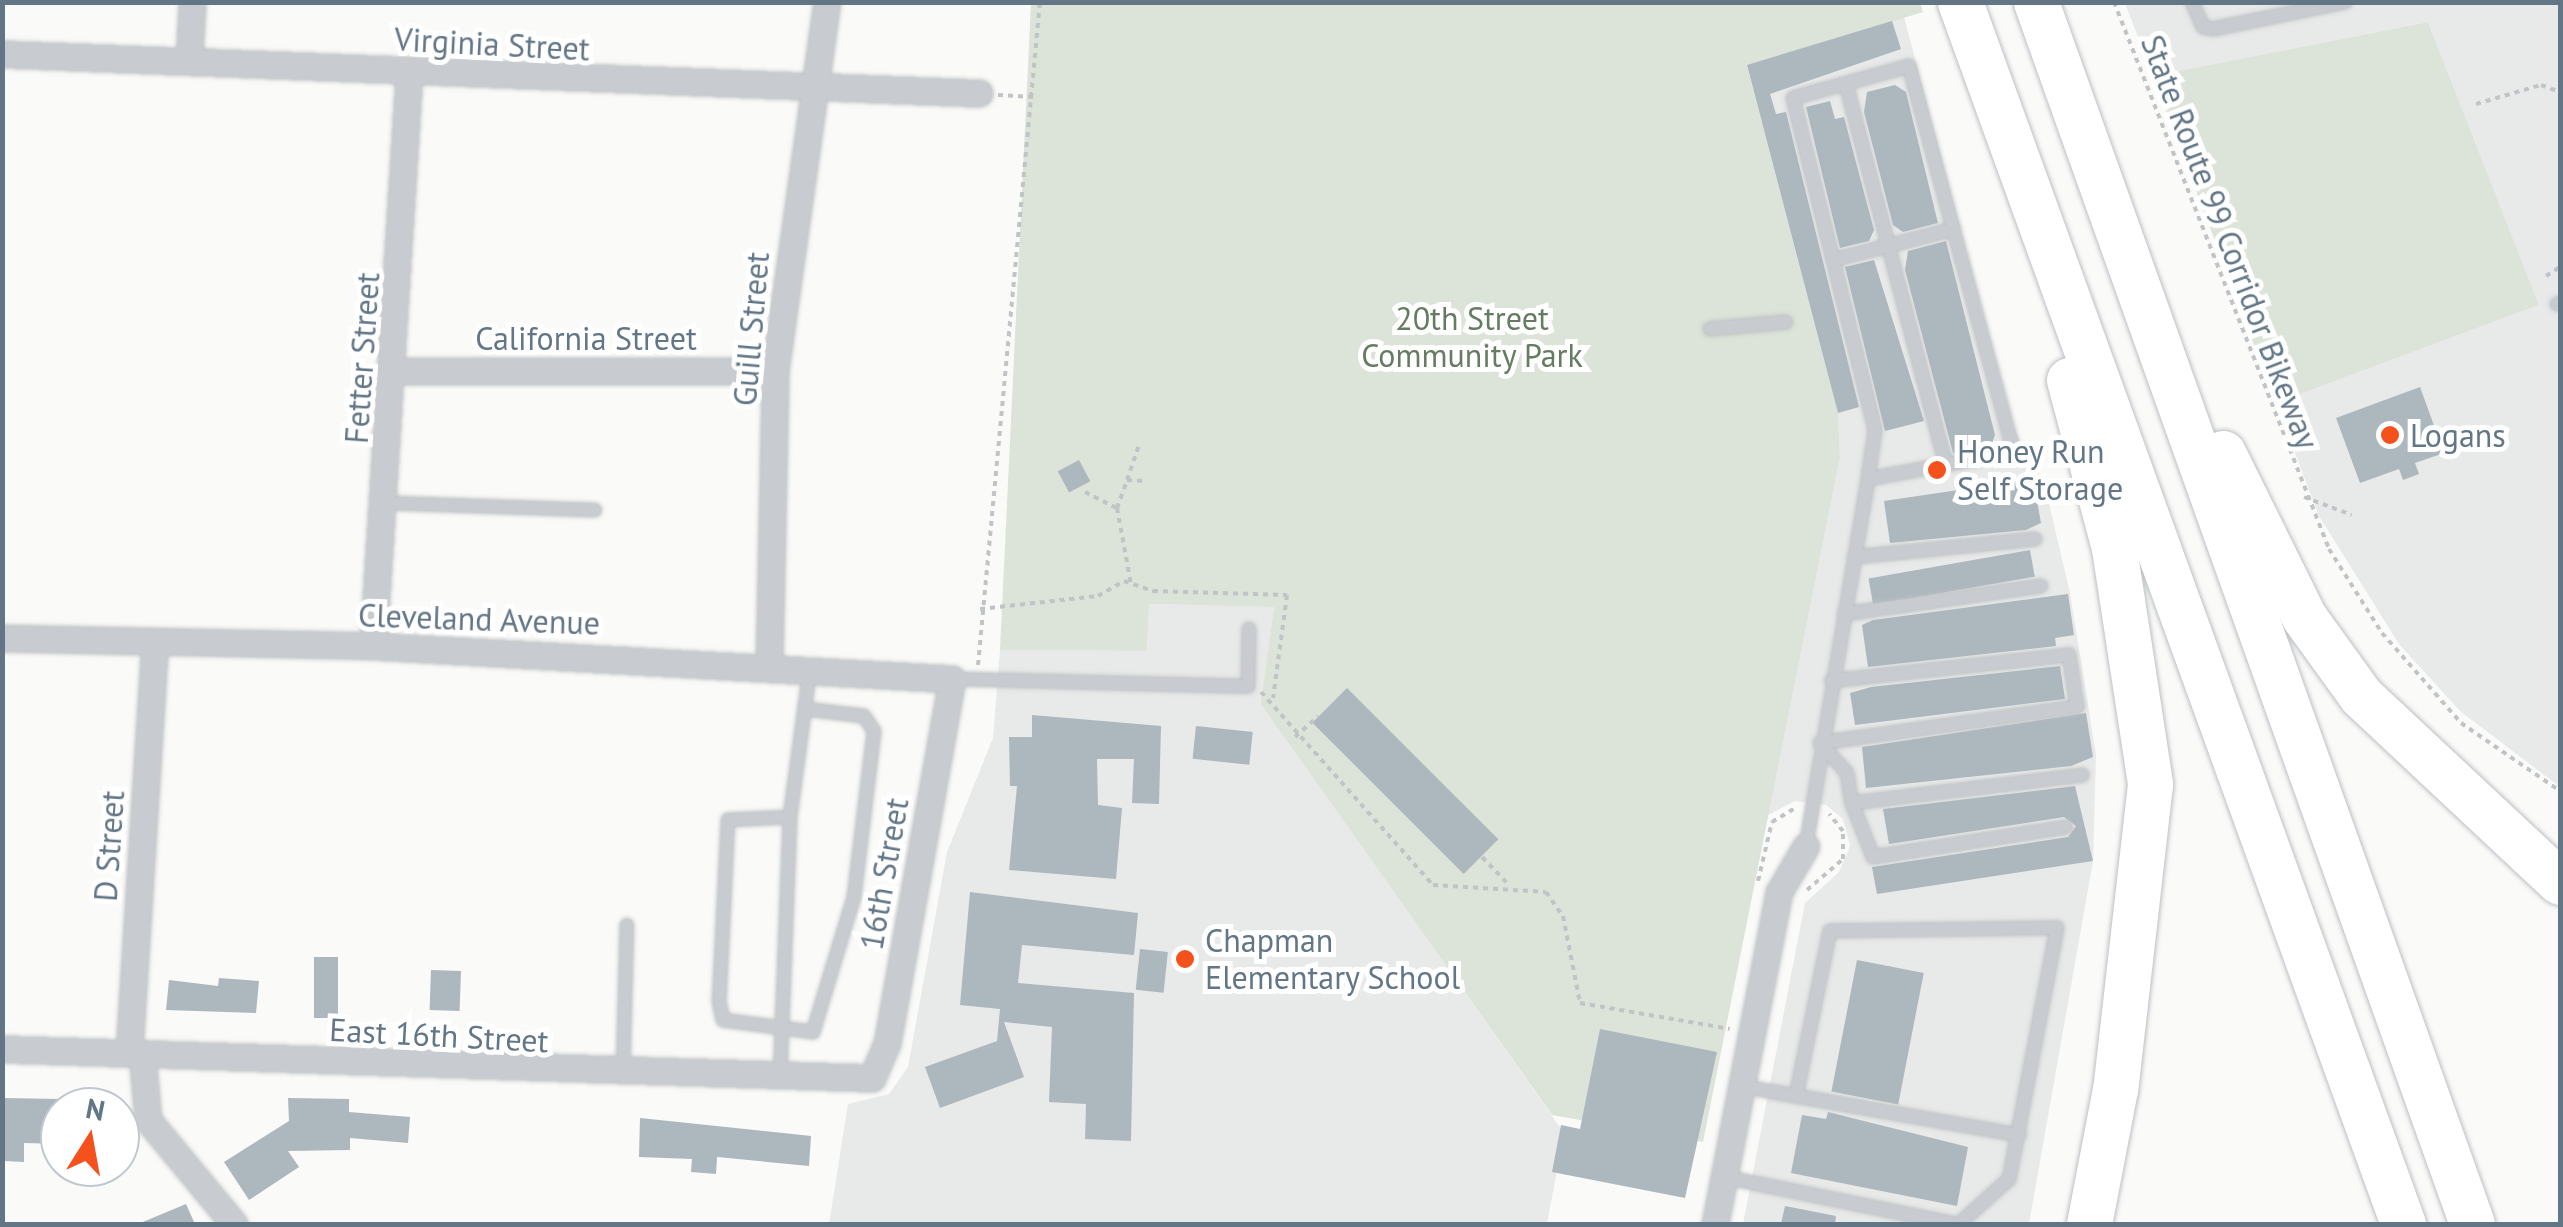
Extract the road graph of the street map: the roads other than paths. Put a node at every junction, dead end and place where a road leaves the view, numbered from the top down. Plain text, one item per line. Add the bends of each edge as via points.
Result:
1 (192, 2) edge
2 (827, 2) edge
3 (1960, 2) edge
4 (2036, 2) edge
5 (2192, 2) edge
6 (2345, 2) edge
7 (2, 54) edge
8 (188, 60) junction
9 (409, 74) junction
10 (1846, 84) junction
11 (810, 90) junction
12 (979, 93) road end
13 (2036, 212) junction
14 (1954, 229) junction
15 (1888, 246) junction
16 (1833, 260) junction
17 (2135, 270) junction
18 (1786, 322) dead end
19 (1710, 329) dead end
20 (776, 370) junction
21 (396, 371) junction
22 (1946, 465) junction
23 (1868, 479) junction
24 (385, 502) junction
25 (595, 510) dead end
26 (2035, 539) dead end
27 (1854, 557) junction
28 (2041, 586) dead end
29 (1844, 614) junction
30 (1249, 629) dead end
31 (2, 638) edge
32 (155, 644) junction
33 (374, 646) junction
34 (769, 664) junction
35 (810, 668) junction
36 (965, 679) junction
37 (1831, 682) junction
38 (805, 709) junction
39 (1820, 742) junction
40 (2082, 775) dead end
41 (1852, 803) junction
42 (790, 817) junction
43 (2066, 826) dead end
44 (1806, 846) joint
45 (2560, 882) edge
46 (627, 925) dead end
47 (778, 1030) junction
48 (2, 1049) edge
49 (135, 1052) junction
50 (623, 1076) junction
51 (872, 1078) joint
52 (780, 1079) junction
53 (1741, 1086) junction
54 (1796, 1096) junction
55 (2020, 1136) junction
56 (1724, 1177) junction
57 (234, 1224) edge
58 (1715, 1224) edge
59 (1958, 1224) edge
60 (2089, 1224) edge
61 (2403, 1224) edge
62 (2472, 1224) edge

1 - 8 street
2 - 11 street, Guill Street
3 - 13 highway
4 - 17 highway
5 - 6 lane via 2203,28 2213,29
7 - 8 street, Virginia Street
8 - 9 street, Virginia Street
9 - 11 street, Virginia Street
9 - 21 street, Fetter Street
10 - 14 lane via 1909,66
10 - 15 lane
10 - 16 lane via 1793,98
11 - 12 street, Virginia Street
11 - 20 street, Guill Street
13 - 60 highway via 2046,293 2121,585 2150,784 2115,1089
13 - 61 highway
14 - 15 lane
14 - 22 lane via 2014,452
15 - 16 lane
15 - 22 lane
16 - 23 lane via 1875,430
17 - 45 highway via 2304,617 2360,696
17 - 62 highway
18 - 19 lane
20 - 21 street, California Street
20 - 34 street, Guill Street
21 - 24 street, Fetter Street
22 - 23 lane
23 - 27 lane
24 - 25 lane
24 - 33 street, Fetter Street
26 - 27 lane
27 - 29 lane
28 - 29 lane
29 - 37 lane
30 - 36 lane via 1248,686
31 - 32 street, Cleveland Avenue
32 - 33 street, Cleveland Avenue
32 - 49 street, D Street
33 - 34 street, Cleveland Avenue
34 - 35 street, Cleveland Avenue
35 - 36 street, Cleveland Avenue
35 - 38 lane
36 - 51 street, 16th Street via 886,1043
37 - 39 lane
37 - 39 lane via 2069,655 2077,707
38 - 42 lane
38 - 47 lane via 864,716 874,731 854,897 821,1026
39 - 41 lane via 1847,772
39 - 44 lane
40 - 41 lane
41 - 43 lane via 1873,857
42 - 47 lane
42 - 47 lane via 734,813 724,864 723,1020
44 - 53 street via 1779,892
46 - 50 lane
47 - 52 lane
48 - 49 street, East 16th Street
49 - 50 street, East 16th Street
49 - 57 street, D Street via 148,1120
50 - 52 street, East 16th Street
51 - 52 street, East 16th Street
53 - 54 lane
53 - 56 street
54 - 55 lane
54 - 55 lane via 1830,930 2057,928
55 - 59 lane via 2009,1179
56 - 58 street
56 - 59 lane

